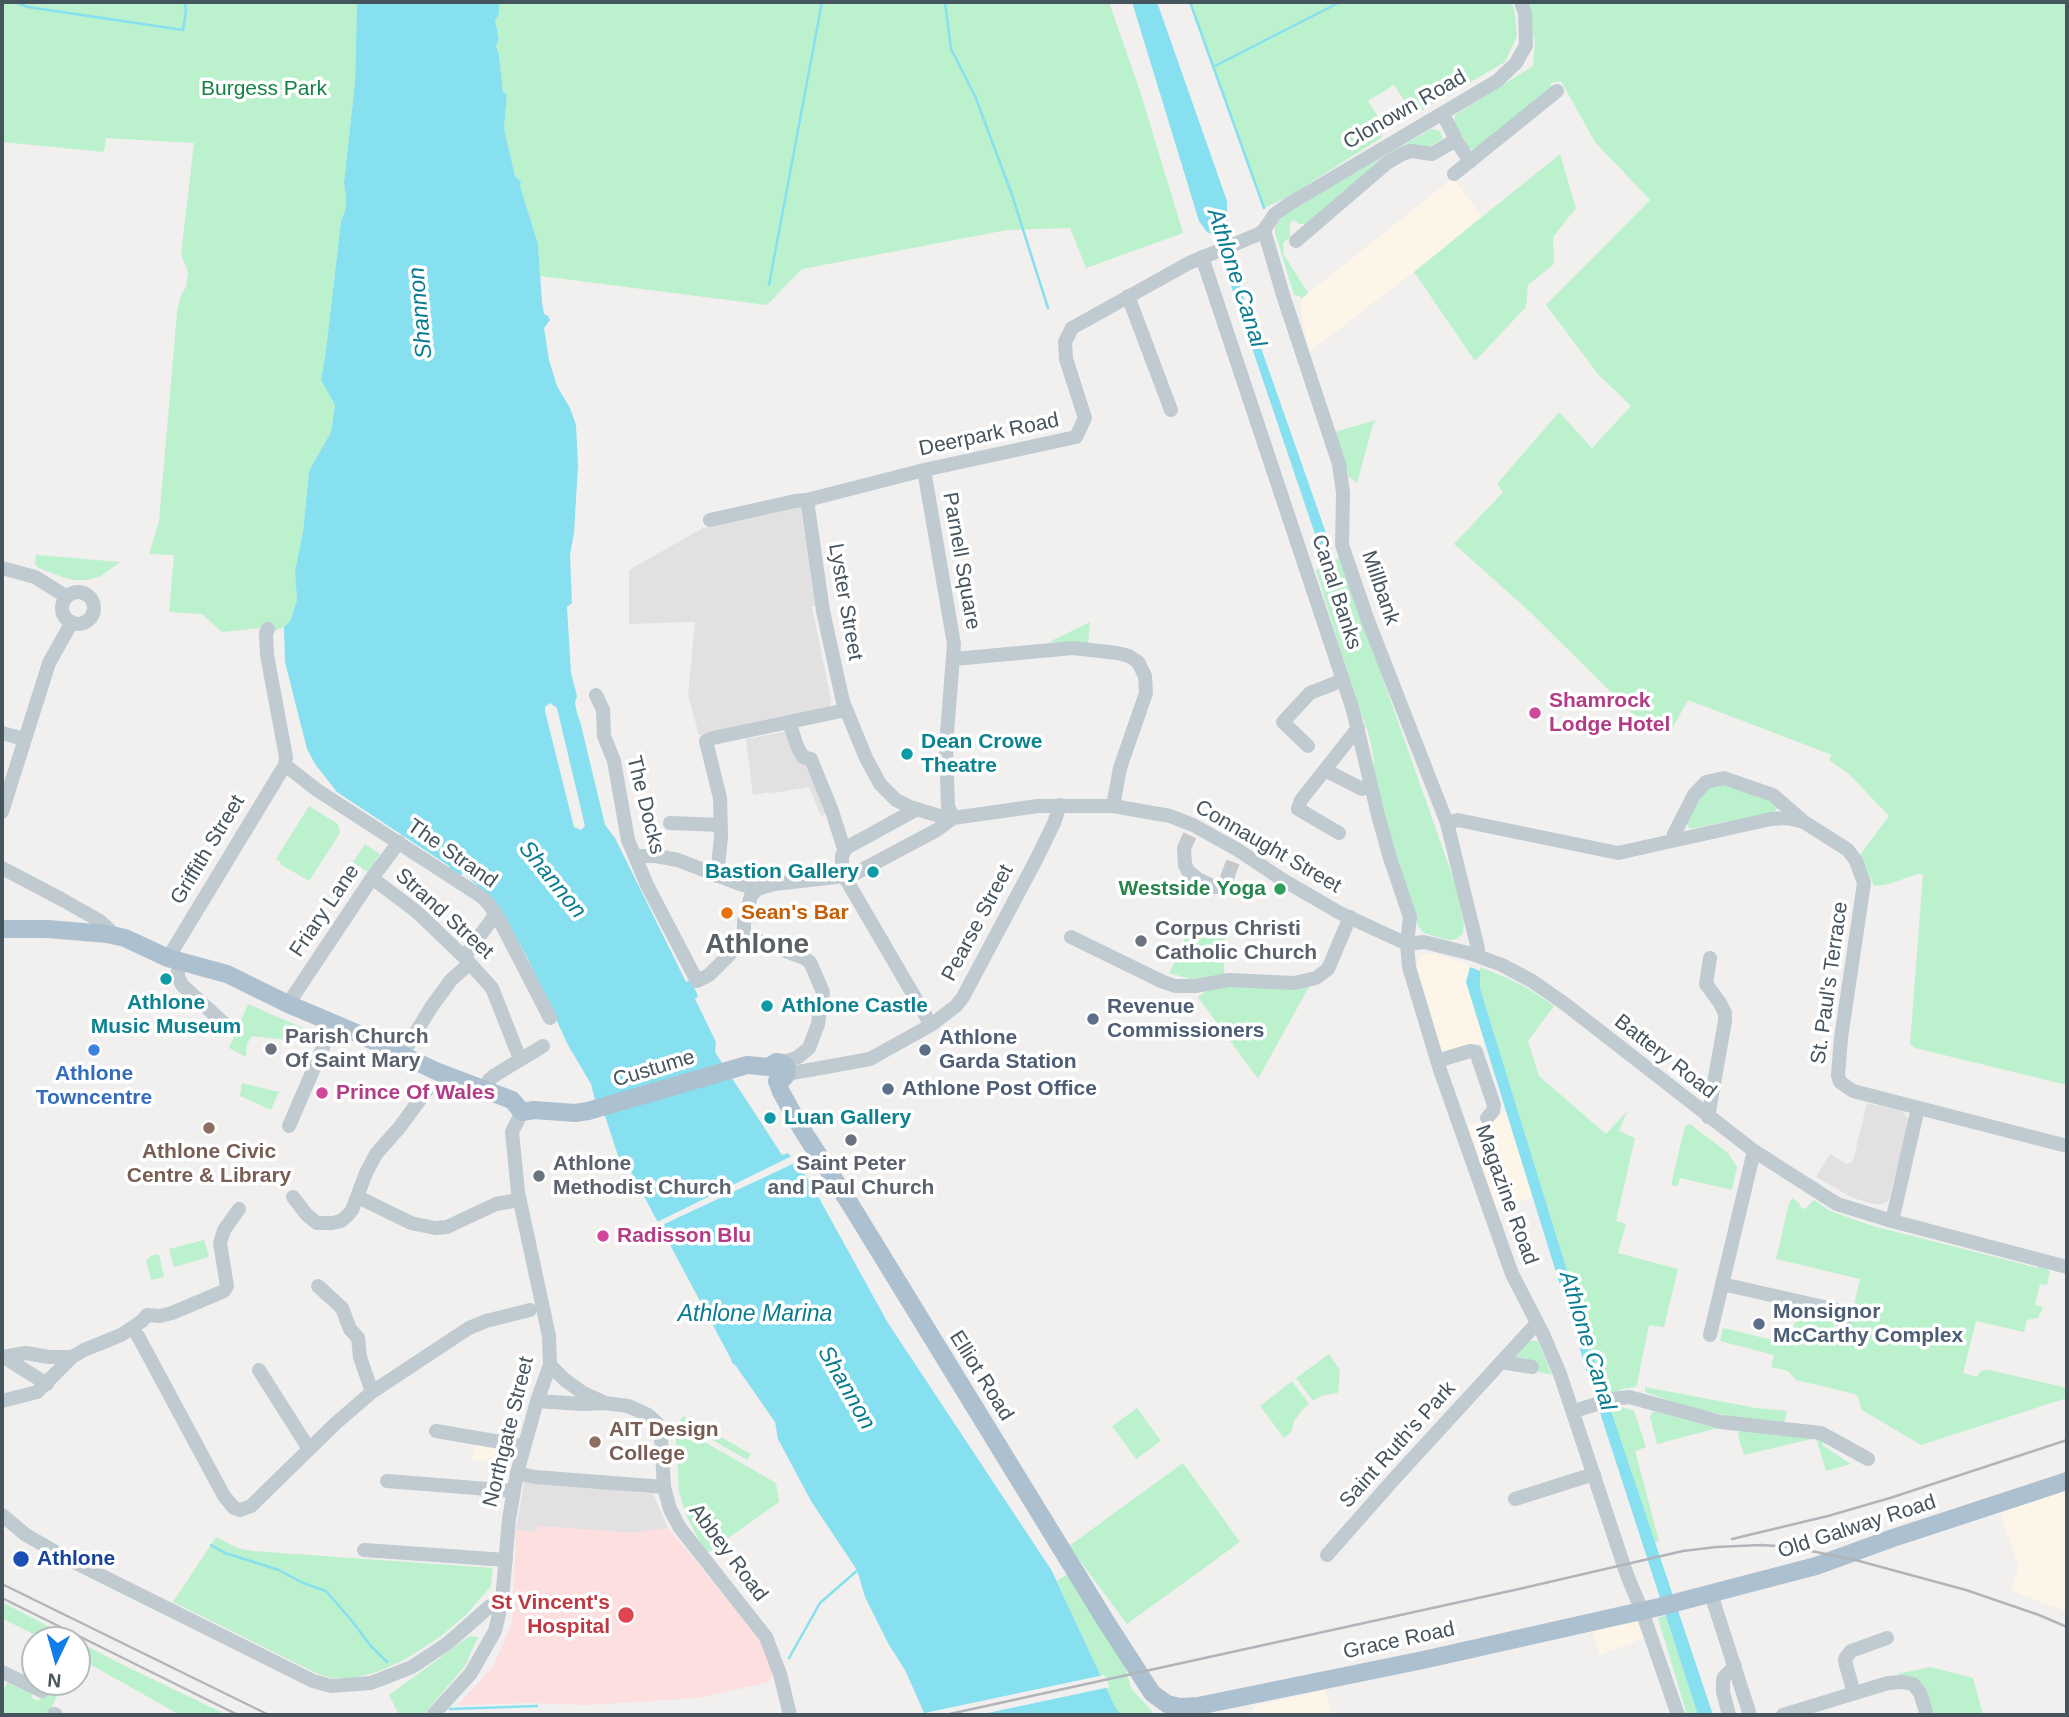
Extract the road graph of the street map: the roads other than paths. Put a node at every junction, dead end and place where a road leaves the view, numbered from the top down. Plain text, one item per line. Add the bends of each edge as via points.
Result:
1 (1521, 2) edge
2 (1557, 91) dead end
3 (1443, 114) junction
4 (1456, 140) junction
5 (1470, 162) junction
6 (1454, 174) dead end
7 (1264, 230) junction
8 (1296, 241) dead end
9 (1207, 255) junction
10 (1128, 296) junction
11 (1171, 410) dead end
12 (924, 470) junction
13 (807, 500) junction
14 (710, 520) dead end
15 (2, 568) edge
16 (67, 597) junction
17 (72, 622) junction
18 (268, 629) dead end
19 (954, 659) junction
20 (1343, 680) junction
21 (596, 695) dead end
22 (846, 710) junction
23 (789, 722) junction
24 (1359, 728) junction
25 (2, 733) edge
26 (24, 739) junction
27 (1307, 746) dead end
28 (285, 765) junction
29 (1325, 770) junction
30 (1362, 789) dead end
31 (1060, 805) junction
32 (1113, 806) junction
33 (917, 809) junction
34 (2, 812) edge
35 (951, 820) junction
36 (1804, 822) junction
37 (670, 823) dead end
38 (1447, 823) junction
39 (721, 825) junction
40 (1339, 833) dead end
41 (1190, 837) junction
42 (1675, 840) junction
43 (399, 842) junction
44 (846, 848) junction
45 (635, 856) junction
46 (2, 868) edge
47 (1228, 875) dead end
48 (717, 876) junction
49 (842, 876) junction
50 (372, 878) junction
51 (757, 889) junction
52 (496, 914) junction
53 (1350, 917) junction
54 (2, 929) edge
55 (116, 936) junction
56 (746, 936) junction
57 (1071, 937) dead end
58 (1407, 944) junction
59 (1469, 953) junction
60 (1710, 958) dead end
61 (173, 959) junction
62 (467, 960) junction
63 (288, 1004) junction
64 (550, 1018) dead end
65 (333, 1024) junction
66 (931, 1025) junction
67 (229, 1028) dead end
68 (543, 1046) dead end
69 (402, 1055) junction
70 (520, 1059) junction
71 (1437, 1061) junction
72 (779, 1071) junction
73 (427, 1090) dead end
74 (486, 1090) junction
75 (1918, 1108) junction
76 (522, 1112) junction
77 (1708, 1117) junction
78 (1488, 1118) dead end
79 (289, 1126) dead end
80 (2067, 1146) edge
81 (1754, 1151) junction
82 (293, 1197) dead end
83 (358, 1197) junction
84 (519, 1200) junction
85 (239, 1209) dead end
86 (1892, 1221) junction
87 (2067, 1267) edge
88 (1722, 1284) junction
89 (318, 1286) dead end
90 (530, 1310) dead end
91 (1538, 1323) junction
92 (1843, 1325) dead end
93 (132, 1329) junction
94 (1710, 1335) dead end
95 (2, 1357) edge
96 (72, 1357) junction
97 (1501, 1362) junction
98 (550, 1365) junction
99 (1532, 1367) dead end
100 (259, 1370) dead end
101 (47, 1384) junction
102 (372, 1392) junction
103 (537, 1401) junction
104 (2, 1402) edge
105 (605, 1403) junction
106 (1574, 1411) junction
107 (436, 1431) dead end
108 (524, 1446) junction
109 (309, 1449) junction
110 (1868, 1459) dead end
111 (517, 1474) junction
112 (1594, 1474) junction
113 (387, 1481) dead end
114 (2067, 1481) edge
115 (664, 1487) junction
116 (513, 1491) junction
117 (1515, 1499) dead end
118 (2, 1515) edge
119 (364, 1550) dead end
120 (1327, 1555) dead end
121 (506, 1560) junction
122 (1710, 1594) junction
123 (502, 1601) junction
124 (1651, 1609) junction
125 (1887, 1638) dead end
126 (1735, 1666) junction
127 (2, 1672) edge
128 (21, 1681) edge
129 (1152, 1693) joint
130 (1854, 1693) junction
131 (1749, 1712) edge
132 (433, 1715) edge
133 (790, 1715) edge
134 (1678, 1715) edge
135 (1729, 1715) edge
136 (1783, 1715) edge
137 (1927, 1715) edge

1 - 3 street, Clonown Road via 1526,45 1516,63
2 - 5 street
3 - 4 street
3 - 7 street, Clonown Road via 1289,204
4 - 5 street
4 - 8 street via 1432,154 1411,151 1387,163
5 - 6 street
7 - 9 street, Deerpark Road
7 - 38 street, Millbank via 1339,464 1342,545
9 - 10 street, Deerpark Road
9 - 20 street, Canal Banks
10 - 11 street
10 - 12 street, Deerpark Road via 1072,328 1065,342 1085,418 1076,437
12 - 13 street, Deerpark Road
12 - 19 street, Parnell Square
13 - 14 street, Deerpark Road
13 - 22 street, Lyster Street via 823,611
15 - 16 street via 35,577
16 - 17 street via 63,611
16 - 17 street via 80,592 94,604 88,620
17 - 26 street via 50,663
18 - 28 street via 267,655
19 - 32 street, Parnell Square via 1062,648 1134,658 1145,676 1146,693 1119,768
19 - 35 street, Parnell Square via 948,714
20 - 24 street, Canal Banks
20 - 27 street via 1310,693 1283,722
21 - 45 street, The Docks
22 - 23 street
22 - 33 street, Lyster Street via 880,785 896,800
23 - 39 street via 706,741 720,798
23 - 44 street via 803,757 811,759
24 - 29 street
24 - 58 street, Canal Banks via 1390,858 1410,917
25 - 26 street
26 - 34 street
28 - 43 street, The Strand
28 - 61 street, Griffith Street
29 - 30 street
29 - 40 street via 1298,809
31 - 32 street, Connaught Street
31 - 35 street, Connaught Street
31 - 66 street, Pearse Street via 962,998
32 - 41 street, Connaught Street via 1170,816
33 - 35 street, Lyster Street
33 - 44 street
35 - 49 street via 856,873
36 - 42 street, St. Paul's Terrace via 1777,818
36 - 42 street via 1773,795 1724,778 1706,782 1694,795
36 - 75 street, St. Paul's Terrace via 1848,850 1864,883 1839,1079 1849,1089
37 - 39 street
38 - 42 street, St. Paul's Terrace via 1458,820 1618,853
38 - 59 street, Millbank via 1478,949
39 - 48 street
41 - 47 street via 1185,865 1192,875 1221,887
41 - 53 street, Connaught Street via 1236,854
43 - 50 street, Friary Lane
43 - 52 street, The Strand via 482,897
44 - 49 street
45 - 48 street via 678,860
45 - 56 street, The Docks via 697,981
46 - 55 street via 100,921
48 - 51 street
49 - 51 street
49 - 66 street
50 - 62 street, Strand Street via 417,912
50 - 63 street, Friary Lane
51 - 56 street via 744,921
52 - 62 street
52 - 64 street, The Strand
53 - 57 street via 1328,969 1316,978 1294,983 1229,980 1175,986
53 - 58 street, Connaught Street
54 - 55 main road
55 - 61 main road
56 - 72 street via 810,962 822,992 809,1048
58 - 59 street, Battery Road via 1424,942
58 - 71 street, Magazine Road via 1409,967
59 - 77 street, Battery Road via 1502,965 1549,992
60 - 77 street via 1706,984 1720,1003 1725,1021
61 - 63 main road via 227,974
61 - 67 street via 182,985
62 - 69 street
62 - 70 street, Strand Street via 494,991
63 - 65 main road
65 - 69 main road
65 - 79 street
66 - 72 street, Pearse Street via 866,1060
68 - 70 street
69 - 74 main road via 437,1075
70 - 74 street via 495,1074
71 - 78 street via 1476,1052 1494,1105
71 - 91 street, Magazine Road via 1512,1274
72 - 76 main road, Custume via 747,1065 588,1111
72 - 129 main road, Elliot Road via 781,1092 796,1120
73 - 83 street via 376,1154
74 - 76 main road via 512,1100
75 - 80 street
75 - 86 street
76 - 84 street, Northgate Street via 512,1132
77 - 81 street, Battery Road
81 - 86 street, Battery Road via 1837,1204
81 - 88 street
82 - 83 street via 312,1219 326,1224 348,1215
83 - 84 street via 411,1223 435,1228
84 - 98 street, Northgate Street via 549,1336
85 - 93 street via 220,1242 224,1291 172,1313 147,1315
86 - 87 street, Battery Road
88 - 92 street via 1846,1312
88 - 94 street
89 - 102 street via 342,1308 358,1338
90 - 102 street via 460,1333
91 - 97 street, Saint Ruth's Park
91 - 106 street, Magazine Road
93 - 96 street
93 - 109 street via 234,1508 251,1506
95 - 96 street via 26,1353
95 - 101 street
96 - 101 street
97 - 99 street
97 - 120 street, Saint Ruth's Park
98 - 103 street, Northgate Street
98 - 105 street, Abbey Road via 574,1387
100 - 109 street
101 - 104 street via 37,1392
102 - 109 street
103 - 105 street, Abbey Road
103 - 108 street, Northgate Street
105 - 115 street, Abbey Road via 641,1411 657,1423
106 - 110 street via 1629,1397 1707,1419 1821,1433
106 - 112 street, Magazine Road
107 - 108 street
108 - 111 street, Northgate Street
111 - 115 street
111 - 116 street, Northgate Street
112 - 117 street
112 - 124 street, Magazine Road via 1627,1575
113 - 116 street
114 - 122 main road, Old Galway Road via 1816,1566
115 - 133 street, Abbey Road via 680,1528 766,1637
116 - 121 street, Northgate Street
118 - 123 street via 68,1559 331,1686 371,1683 412,1667
119 - 121 street
121 - 123 street, Northgate Street
122 - 124 main road, Old Galway Road
122 - 126 street
123 - 132 street, Northgate Street via 485,1652
124 - 129 main road, Grace Road via 1198,1706 1167,1704
124 - 134 street, Magazine Road
125 - 130 street via 1847,1655
126 - 131 street
126 - 135 street via 1723,1681
127 - 128 street
130 - 136 street
130 - 137 street via 1888,1683 1910,1683 1920,1693

